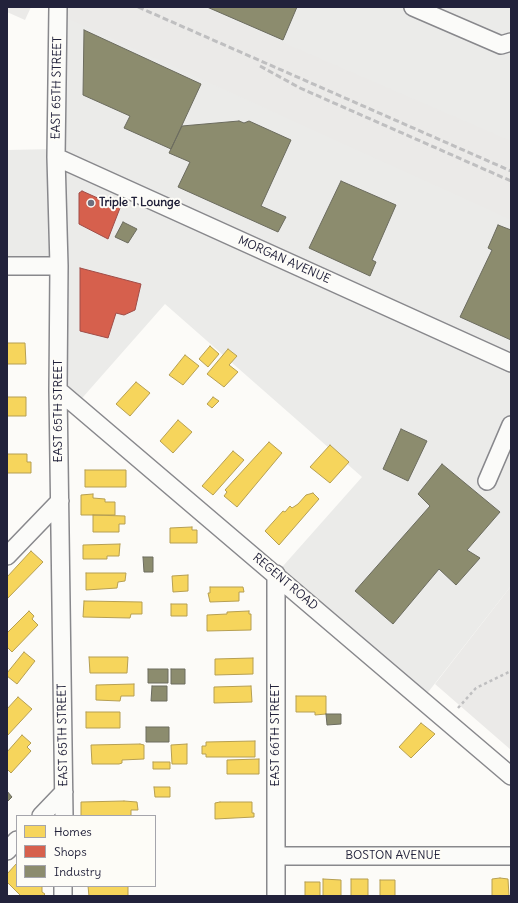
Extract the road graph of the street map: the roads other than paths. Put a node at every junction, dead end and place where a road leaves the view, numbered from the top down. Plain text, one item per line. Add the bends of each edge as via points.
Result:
1 (58, 7) edge
2 (413, 7) edge
3 (511, 42) edge
4 (56, 156) junction
5 (7, 266) edge
6 (59, 266) junction
7 (511, 363) edge
8 (58, 390) junction
9 (511, 425) edge
10 (487, 481) dead end
11 (60, 501) junction
12 (7, 556) edge
13 (276, 574) junction
14 (511, 776) edge
15 (64, 792) junction
16 (42, 815) edge
17 (64, 815) edge
18 (16, 841) edge
19 (7, 851) edge
20 (276, 856) junction
21 (511, 856) edge
22 (276, 896) edge

1 - 4 street, EAST 65TH STREET
2 - 3 street via 501,44
4 - 6 street, EAST 65TH STREET
4 - 7 street, MORGAN AVENUE
5 - 6 street
6 - 8 street, EAST 65TH STREET
8 - 11 street, EAST 65TH STREET
8 - 13 street, REGENT ROAD
9 - 10 street
11 - 12 street
11 - 15 street, EAST 65TH STREET
13 - 14 street, REGENT ROAD
13 - 20 street, EAST 66TH STREET
15 - 16 street
15 - 17 street, EAST 65TH STREET
18 - 19 street
20 - 21 street, BOSTON AVENUE
20 - 22 street, EAST 66TH STREET

